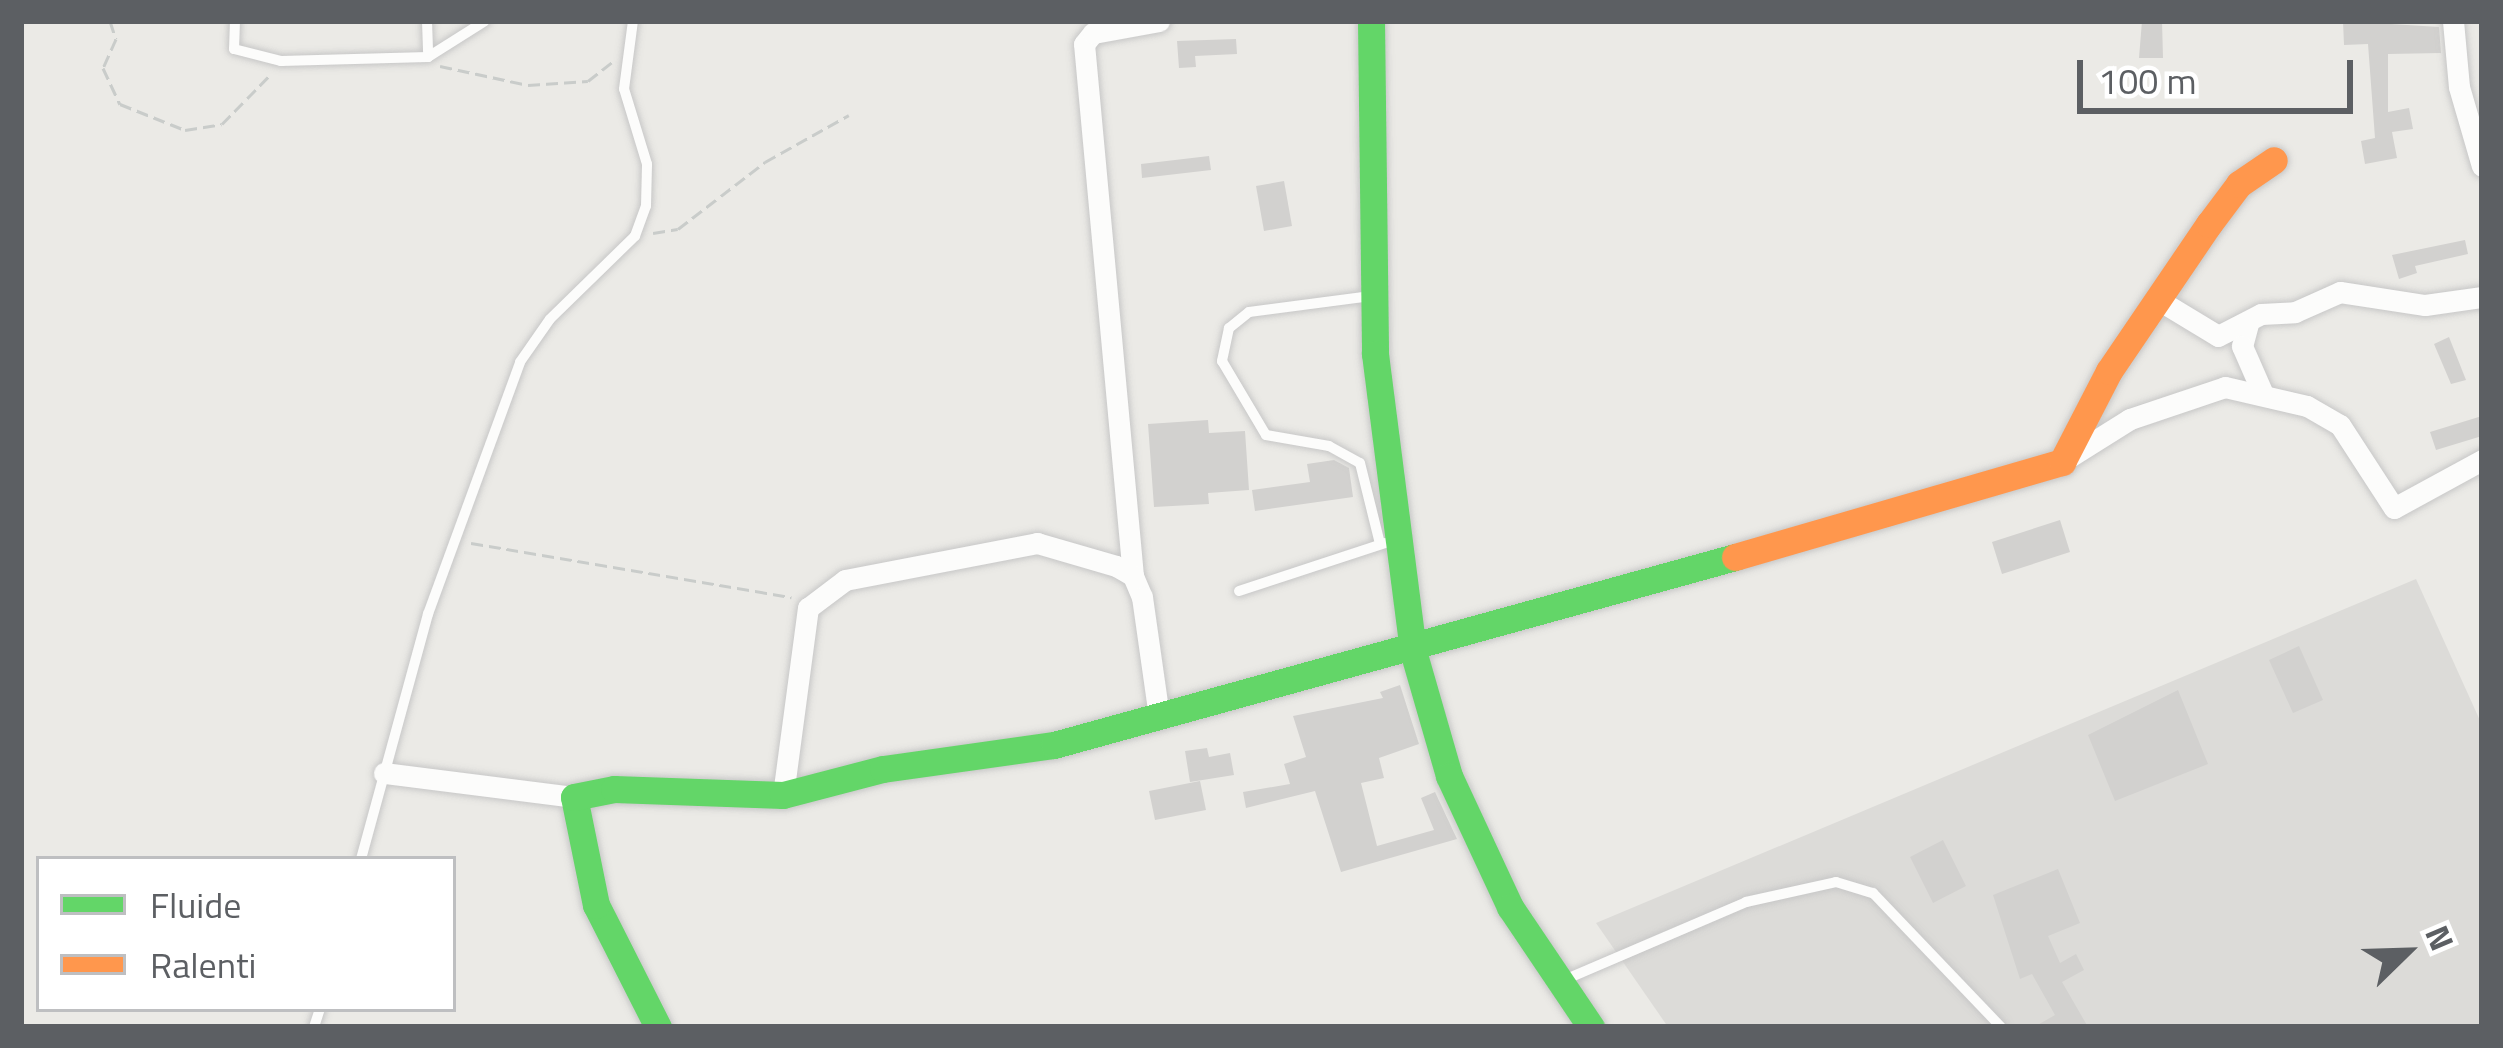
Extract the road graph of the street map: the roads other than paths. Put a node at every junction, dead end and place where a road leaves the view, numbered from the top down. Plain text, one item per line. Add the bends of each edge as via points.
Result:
1 (235, 21) edge
2 (427, 21) edge
3 (485, 21) edge
4 (633, 21) edge
5 (1160, 21) edge
6 (1371, 21) edge
7 (2453, 21) edge
8 (428, 57) junction
9 (2274, 160) dead end
10 (2482, 166) edge
11 (1374, 295) junction
12 (2482, 297) edge
13 (2157, 299) junction
14 (2248, 324) junction
15 (2263, 394) junction
16 (2482, 460) edge
17 (2062, 462) junction
18 (1387, 542) junction
19 (1133, 576) junction
20 (1239, 591) dead end
21 (1413, 651) junction
22 (1159, 717) junction
23 (384, 773) junction
24 (783, 795) junction
25 (574, 796) junction
26 (362, 856) edge
27 (1559, 982) junction
28 (658, 1027) edge
29 (1591, 1027) edge
30 (2001, 1027) edge

1 - 8 lane via 234,49 281,61
2 - 8 lane
3 - 8 lane
4 - 23 lane via 624,88 648,183 634,236 532,340 452,540
5 - 19 street via 1093,33 1084,44
6 - 11 street
7 - 10 street via 2458,87
9 - 13 street via 2239,184
11 - 18 street
11 - 18 lane via 1249,312 1229,328 1222,361 1265,434 1329,446 1360,463
12 - 14 street via 2425,305 2355,290
13 - 14 street via 2218,336
13 - 17 street
14 - 15 street via 2242,346
15 - 16 street via 2340,425 2394,508
15 - 17 street via 2203,390 2130,419
17 - 21 street
18 - 20 lane
18 - 21 street
19 - 22 street
19 - 24 street via 1036,543 845,580 808,608
21 - 22 street
21 - 27 street via 1449,776 1510,908
22 - 24 street via 1033,750 883,769
23 - 25 street
23 - 26 lane
24 - 25 street
25 - 28 street via 596,905
27 - 29 street
27 - 30 lane via 1746,902 1836,882 1873,892

